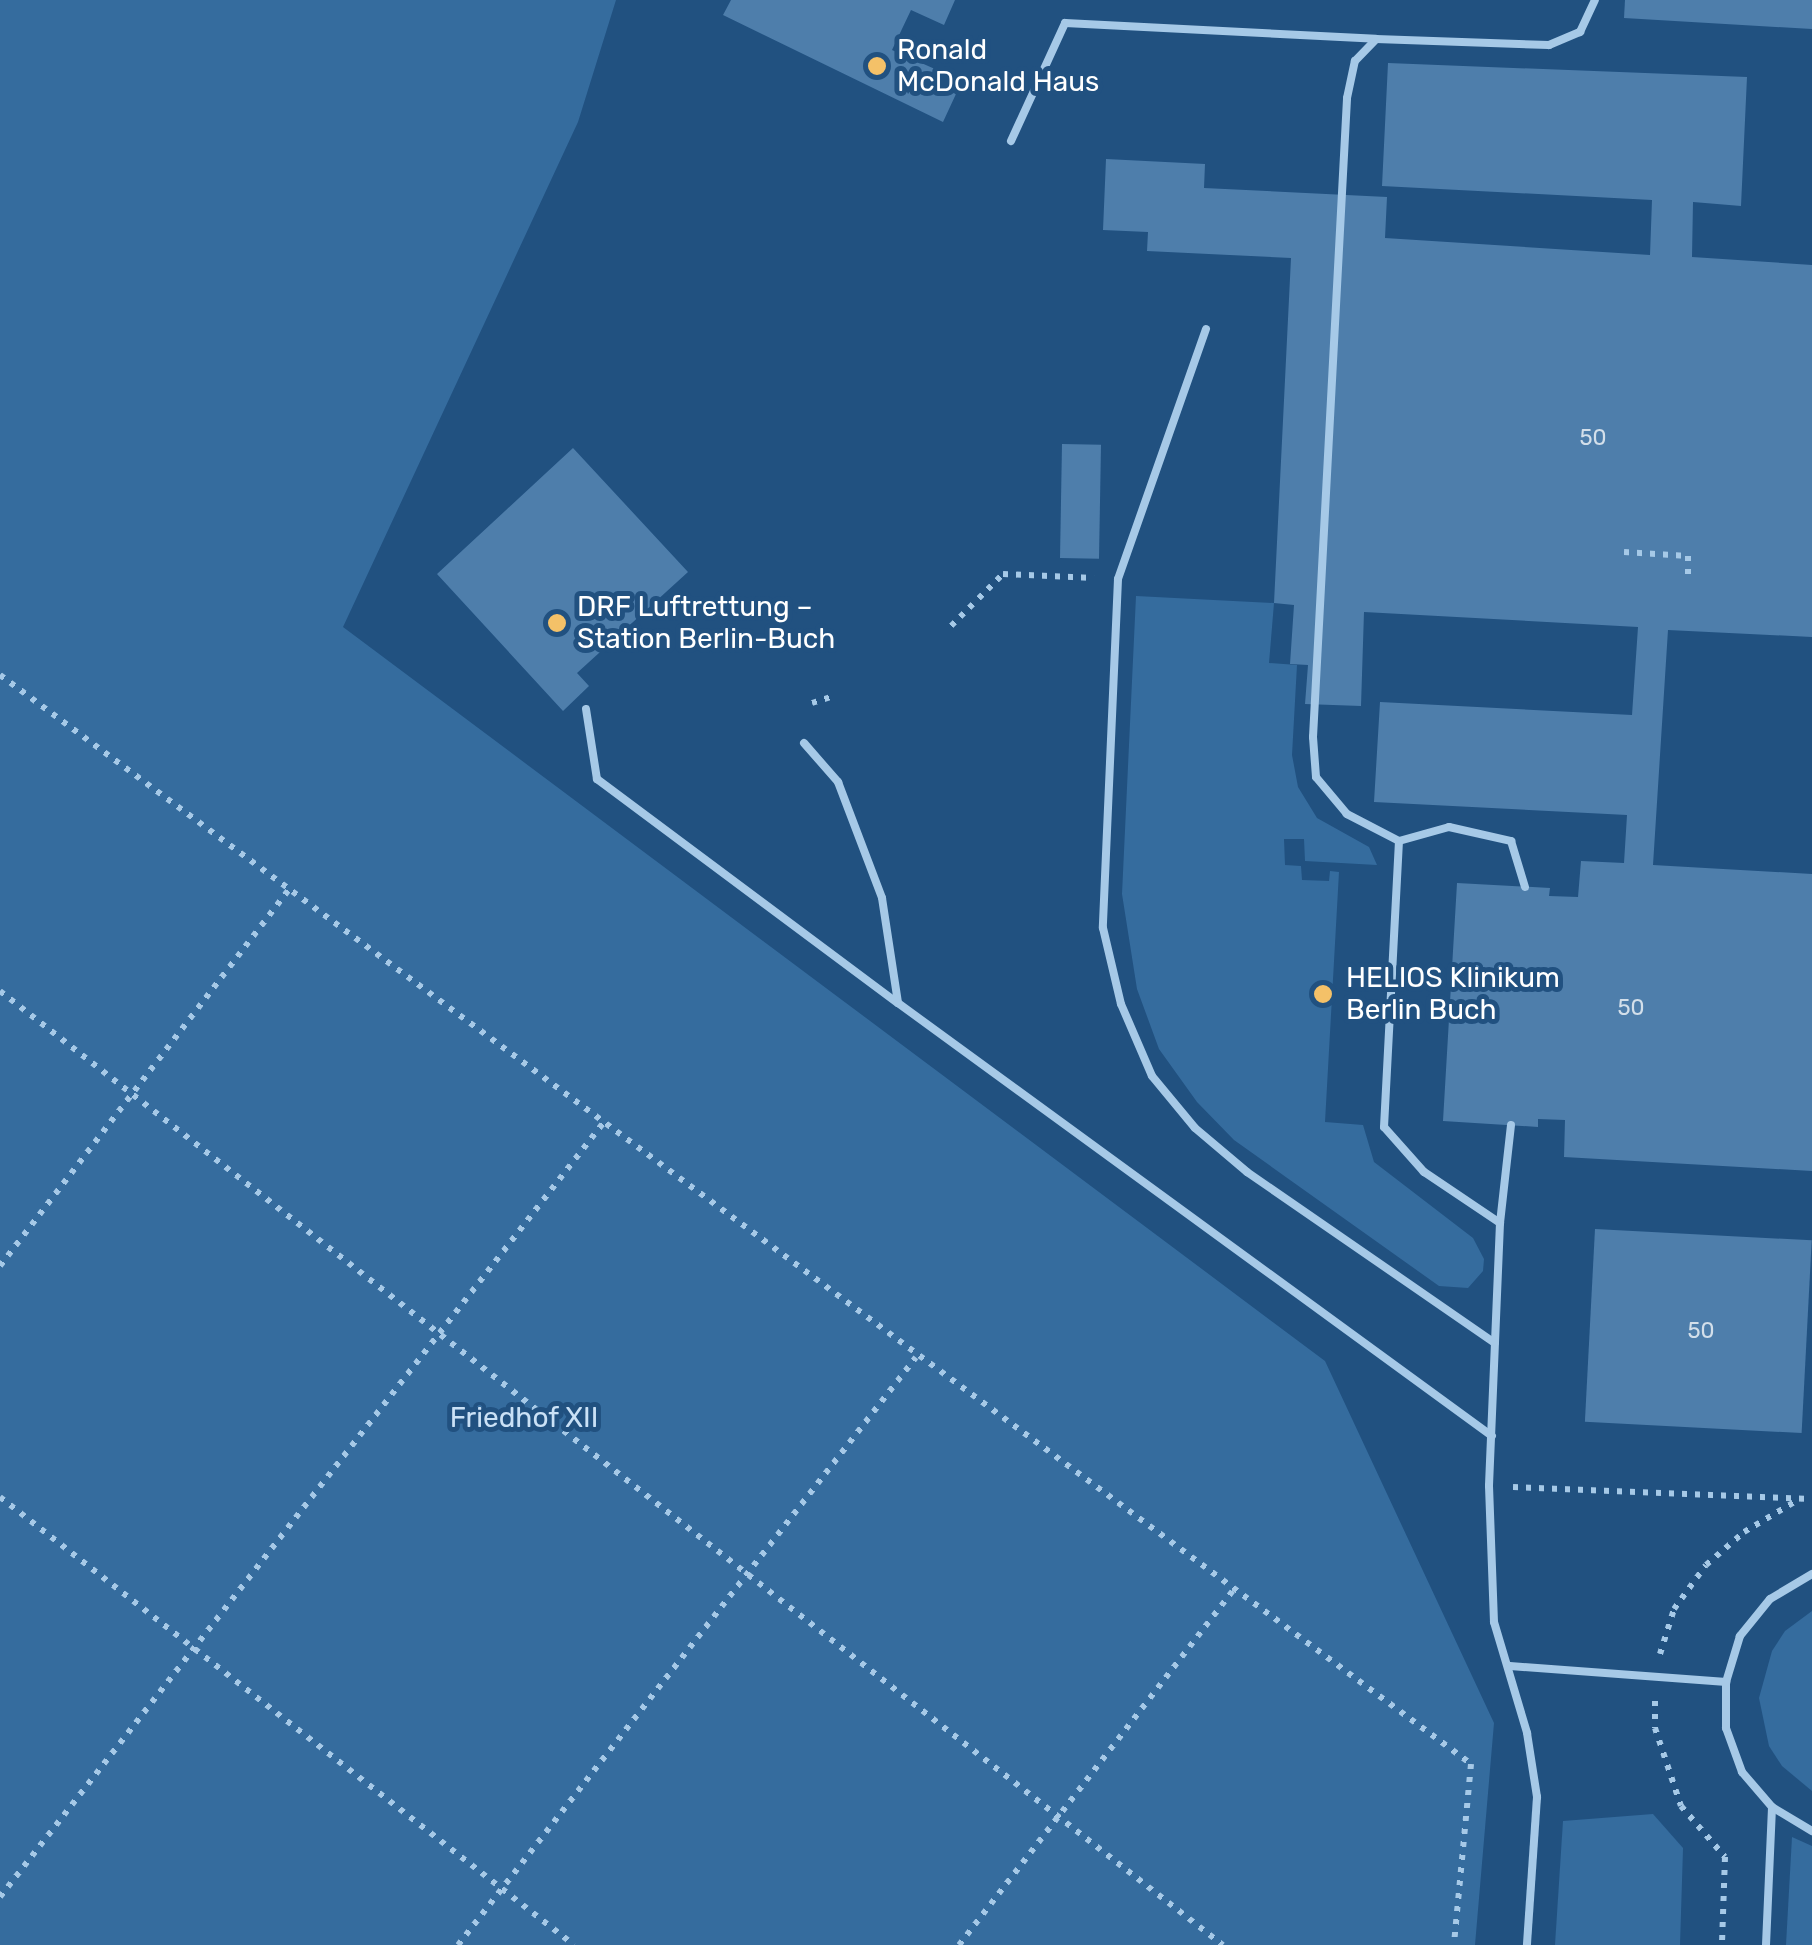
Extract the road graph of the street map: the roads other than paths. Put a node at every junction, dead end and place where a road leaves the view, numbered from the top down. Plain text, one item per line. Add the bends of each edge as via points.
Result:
1 (1595, 0) edge
2 (1376, 39) junction
3 (1011, 141) dead end
4 (1206, 329) dead end
5 (586, 710) dead end
6 (804, 743) dead end
7 (1399, 841) junction
8 (1525, 886) dead end
9 (898, 1003) junction
10 (1511, 1125) dead end
11 (1500, 1223) junction
12 (1495, 1343) junction
13 (1492, 1436) junction
14 (1812, 1574) edge
15 (1510, 1666) junction
16 (1726, 1682) junction
17 (1772, 1807) junction
18 (1812, 1831) edge
19 (1527, 1945) edge
20 (1766, 1945) edge

1 - 2 lane via 1580,32 1549,45
2 - 3 lane via 1064,22
2 - 7 lane via 1355,61 1347,98 1313,737 1316,777 1325,794 1347,814
4 - 12 lane via 1118,579 1103,928 1121,1004 1152,1076 1195,1128 1247,1172
5 - 9 lane via 597,778
6 - 9 lane via 838,782 882,898
7 - 8 lane via 1449,827 1511,841
7 - 11 lane via 1384,1127 1424,1172
9 - 13 lane
10 - 11 lane
11 - 12 lane
12 - 13 lane
13 - 15 lane via 1494,1622
14 - 16 lane via 1770,1599 1740,1636
15 - 16 lane
15 - 19 lane via 1537,1796
16 - 17 lane via 1726,1728 1742,1772
17 - 18 lane
17 - 20 lane

